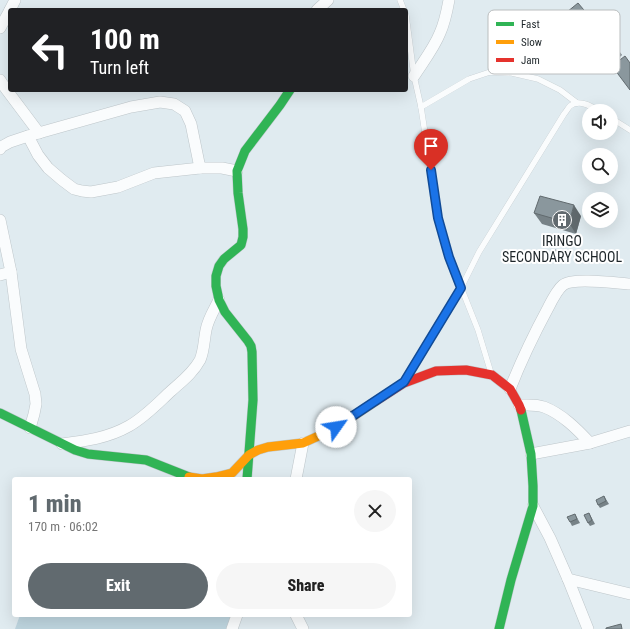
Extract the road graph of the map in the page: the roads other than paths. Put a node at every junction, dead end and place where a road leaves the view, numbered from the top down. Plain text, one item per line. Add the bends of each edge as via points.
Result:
1 (328, 0) edge
2 (449, 0) edge
3 (319, 8) edge
4 (8, 14) edge
5 (0, 28) edge
6 (408, 30) edge
7 (488, 73) edge
8 (516, 74) edge
9 (414, 76) junction
10 (0, 80) edge
11 (289, 92) edge
12 (577, 103) junction
13 (584, 104) edge
14 (421, 107) junction
15 (618, 122) edge
16 (630, 130) edge
17 (34, 135) junction
18 (0, 149) edge
19 (200, 168) junction
20 (237, 171) junction
21 (0, 220) edge
22 (5, 274) edge
23 (630, 284) edge
24 (461, 288) junction
25 (219, 300) junction
26 (492, 375) junction
27 (404, 382) junction
28 (510, 389) junction
29 (519, 405) junction
30 (0, 413) edge
31 (30, 428) junction
32 (630, 431) edge
33 (303, 443) junction
34 (590, 443) junction
35 (62, 444) junction
36 (249, 454) junction
37 (531, 454) junction
38 (186, 477) edge
39 (216, 477) edge
40 (247, 477) edge
41 (296, 477) edge
42 (533, 506) junction
43 (568, 579) junction
44 (630, 594) edge
45 (236, 617) edge
46 (297, 617) edge
47 (232, 629) edge
48 (304, 629) edge
49 (499, 629) edge
50 (588, 629) edge

1 - 3 street
2 - 9 street via 440,34
4 - 5 street
6 - 9 lane
7 - 14 lane via 469,79
8 - 12 lane via 538,79 560,90
9 - 14 lane
10 - 17 street
11 - 20 street via 245,151
12 - 13 lane
12 - 24 lane via 571,105 552,132 479,252
14 - 24 lane via 438,218
15 - 16 lane
17 - 18 street via 10,142
17 - 19 street via 38,155 48,168 74,189 82,191 118,187 154,173
17 - 19 street via 131,107 160,102 174,104 185,111 191,124
19 - 20 street
20 - 25 street via 243,237 241,245 219,266 216,286
21 - 22 street
22 - 31 street via 21,349 35,394 36,404
23 - 28 street via 574,281 563,285 536,330
24 - 26 lane
24 - 27 lane
25 - 35 street via 209,318 201,359 194,370 155,406 129,426 91,440
25 - 36 street via 251,346 253,400
26 - 27 street via 466,370 436,371
26 - 28 street
27 - 33 street via 346,421
28 - 29 street
29 - 34 street via 533,404 544,407 574,427
29 - 37 street
30 - 31 street
31 - 35 street
32 - 34 street
33 - 36 street via 268,447
33 - 41 street
34 - 37 street
35 - 38 street via 88,454 146,460
36 - 39 street via 232,473
36 - 40 street
37 - 42 street
42 - 43 street
42 - 49 street
43 - 44 street
43 - 50 street
45 - 47 street
46 - 48 street

